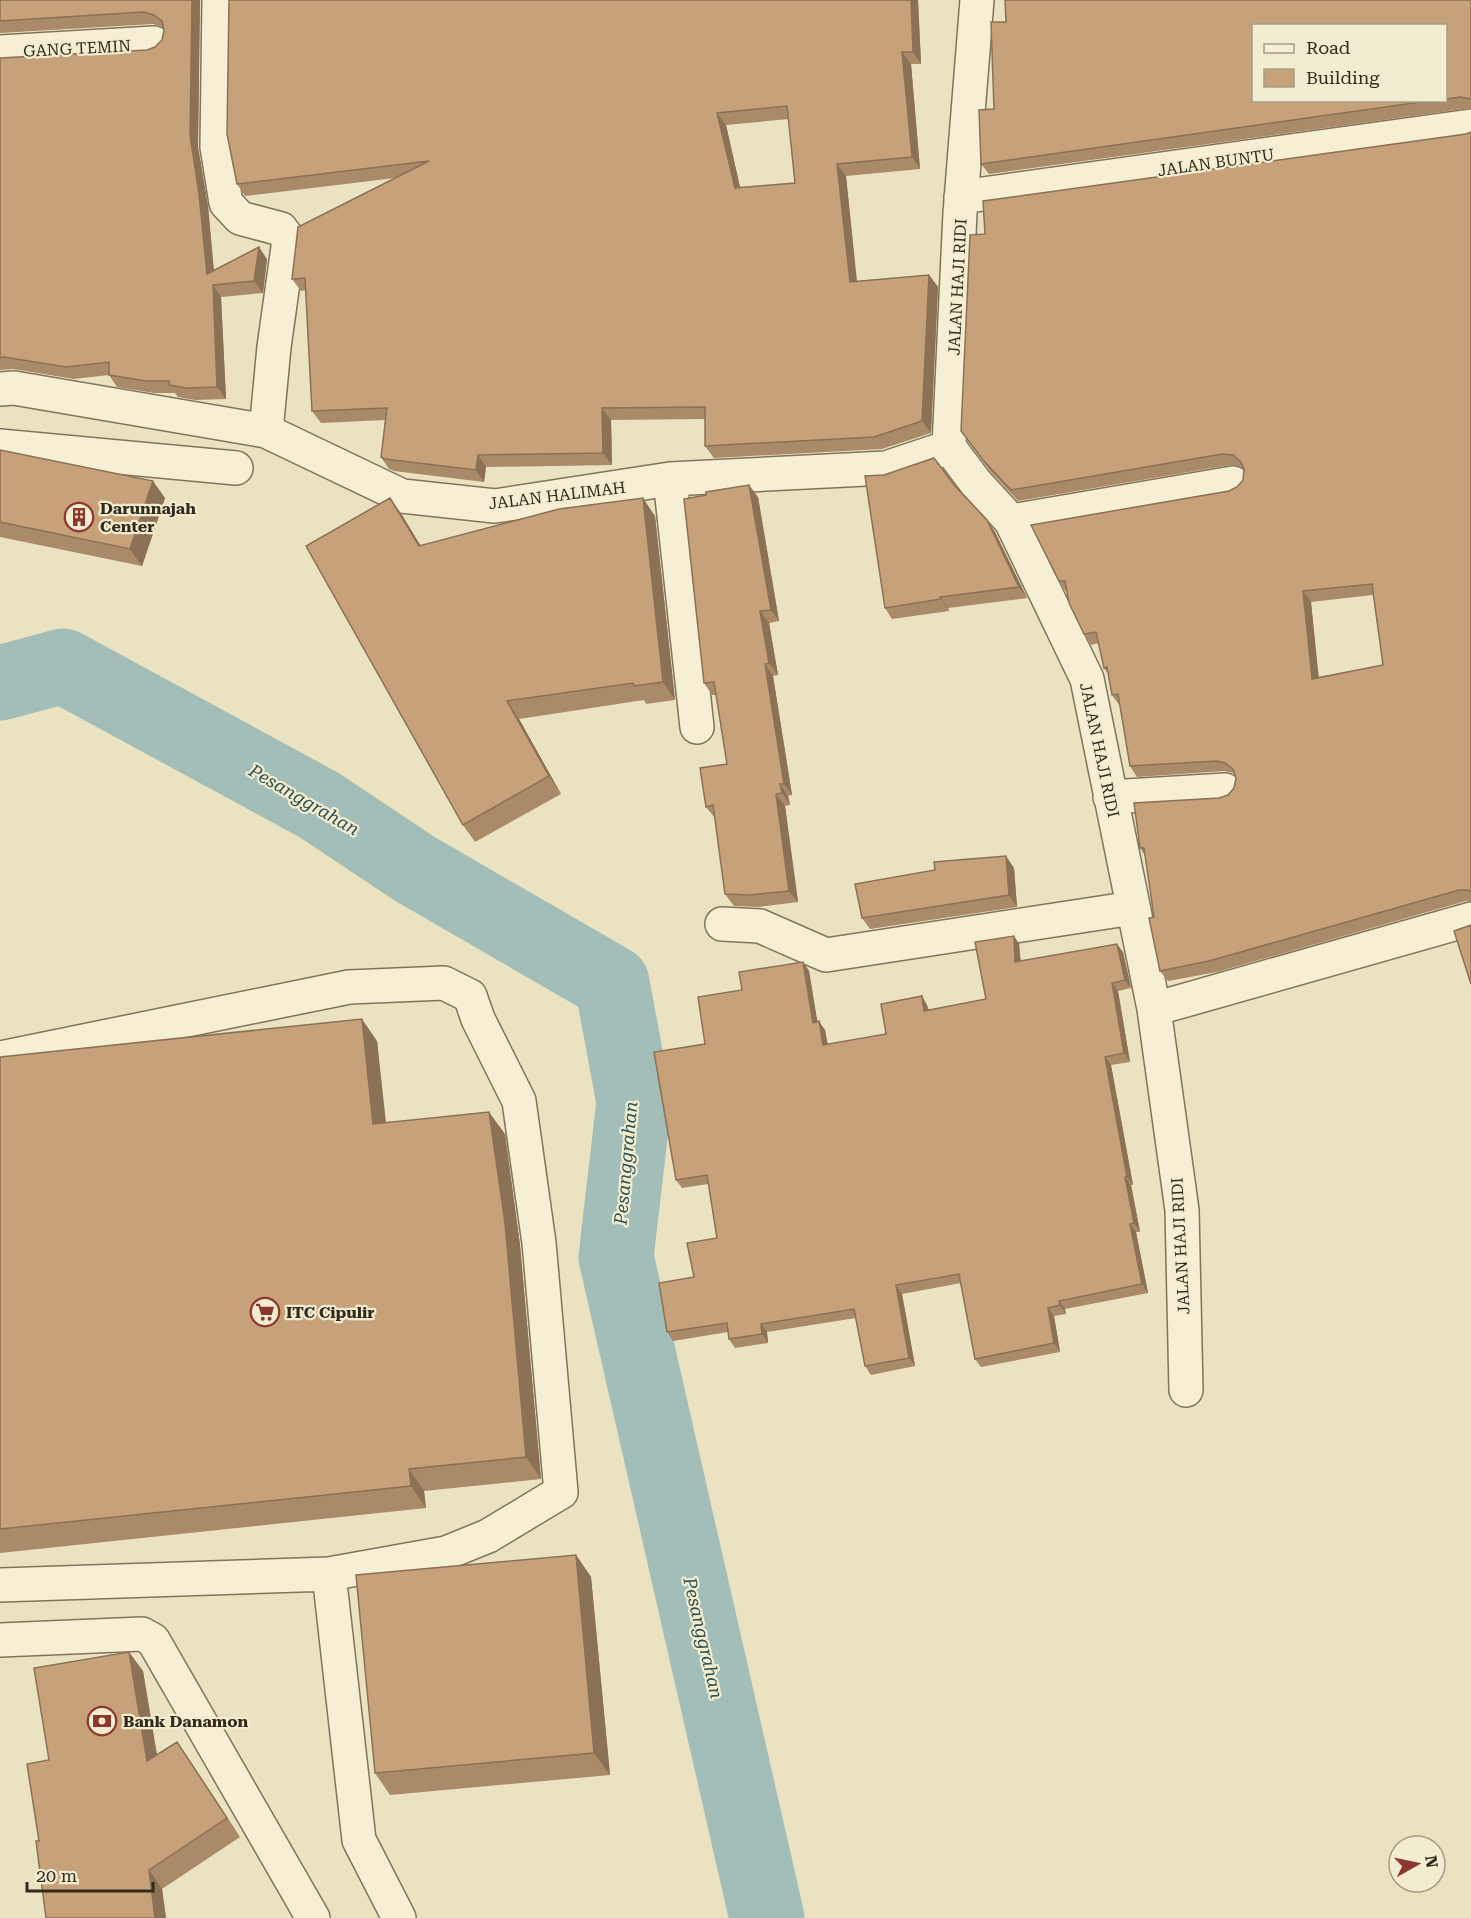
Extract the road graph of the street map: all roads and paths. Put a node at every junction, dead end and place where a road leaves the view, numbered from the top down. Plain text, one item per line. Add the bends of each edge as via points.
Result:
1 (219, 0) edge
2 (977, 0) edge
3 (154, 44) edge
4 (0, 52) edge
5 (1471, 126) edge
6 (961, 197) junction
7 (0, 389) edge
8 (266, 431) junction
9 (0, 446) edge
10 (949, 447) junction
11 (236, 468) dead end
12 (670, 479) junction
13 (1233, 483) dead end
14 (1011, 521) junction
15 (697, 727) dead end
16 (1225, 790) dead end
17 (1110, 796) junction
18 (1133, 908) junction
19 (1471, 919) edge
20 (722, 924) dead end
21 (1154, 1009) junction
22 (0, 1058) edge
23 (1186, 1390) dead end
24 (329, 1574) junction
25 (0, 1585) edge
26 (0, 1640) edge
27 (313, 1918) edge
28 (399, 1918) edge

1 - 8 street via 217,147 226,203 240,218 281,229 290,240
2 - 6 street, JALAN HAJI RIDI
3 - 4 street, GANG TEMIN
5 - 6 street, JALAN BUNTU
6 - 10 street, JALAN HAJI RIDI
7 - 8 street, JALAN HALIMAH via 14,388
8 - 12 street, JALAN HALIMAH via 402,496 495,506
9 - 11 street
10 - 12 street, JALAN HALIMAH via 886,468
10 - 14 street, JALAN HAJI RIDI
12 - 15 street
13 - 14 street
14 - 17 street, JALAN HAJI RIDI via 1087,679
16 - 17 street
17 - 18 street, JALAN HAJI RIDI
18 - 20 street via 826,955 760,926
18 - 21 street, JALAN HAJI RIDI
19 - 21 street
21 - 23 street, JALAN HAJI RIDI via 1182,1210
22 - 24 street via 349,987 444,983 470,996 519,1101 539,1243 561,1492 488,1536 446,1553
24 - 25 street
24 - 28 street via 359,1840
26 - 27 street via 142,1634 153,1640

